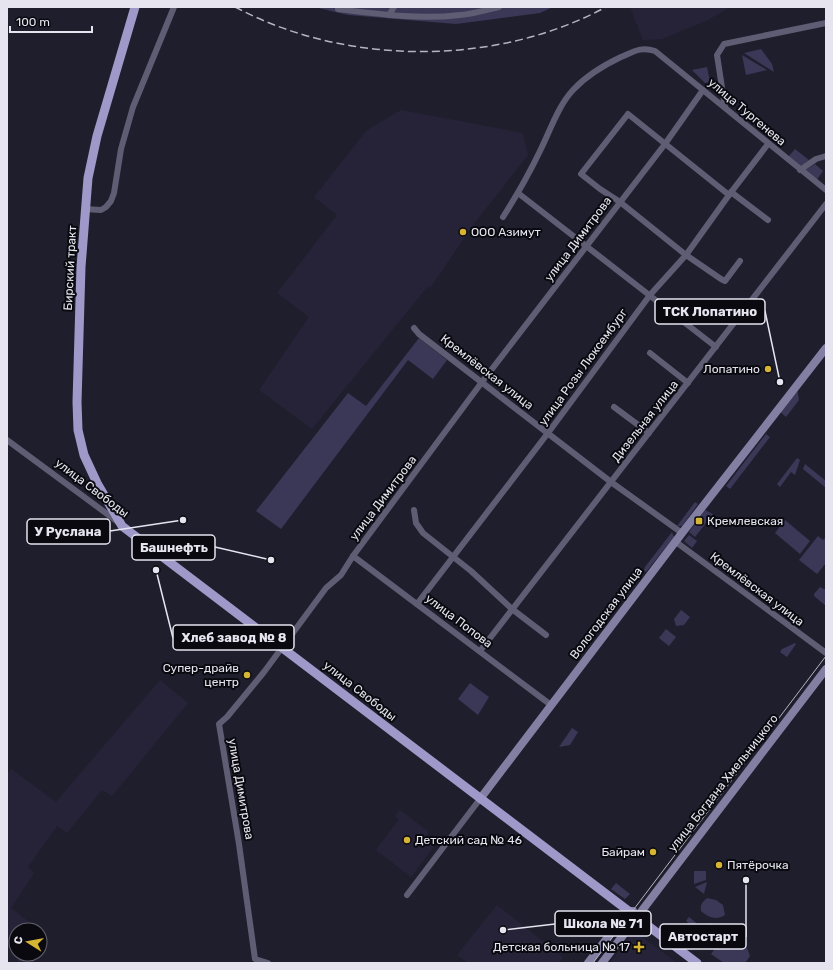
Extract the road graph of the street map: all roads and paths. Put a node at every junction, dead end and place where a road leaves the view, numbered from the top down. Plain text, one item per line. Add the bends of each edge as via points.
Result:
1 (135, 7) edge
2 (174, 7) edge
3 (331, 7) edge
4 (394, 7) edge
5 (499, 7) edge
6 (338, 8) edge
7 (389, 15) junction
8 (826, 23) edge
9 (703, 90) junction
10 (725, 108) junction
11 (665, 144) junction
12 (768, 144) junction
13 (826, 156) edge
14 (800, 170) junction
15 (826, 190) edge
16 (518, 193) junction
17 (730, 193) junction
18 (620, 202) junction
19 (826, 204) edge
20 (84, 209) junction
21 (503, 217) dead end
22 (768, 220) dead end
23 (586, 247) junction
24 (686, 254) junction
25 (740, 261) dead end
26 (650, 296) junction
27 (414, 328) dead end
28 (716, 347) junction
29 (826, 348) edge
30 (650, 353) dead end
31 (482, 382) junction
32 (688, 383) junction
33 (614, 406) dead end
34 (548, 433) junction
35 (649, 433) junction
36 (7, 440) edge
37 (611, 482) junction
38 (414, 510) dead end
39 (122, 526) junction
40 (682, 533) junction
41 (676, 542) junction
42 (353, 556) junction
43 (453, 557) junction
44 (417, 604) junction
45 (512, 609) junction
46 (546, 635) dead end
47 (283, 647) junction
48 (480, 651) junction
49 (826, 653) edge
50 (826, 670) edge
51 (551, 705) junction
52 (480, 799) junction
53 (407, 895) dead end
54 (628, 911) junction
55 (639, 915) junction
56 (268, 963) edge
57 (588, 963) edge
58 (602, 963) edge
59 (697, 963) edge

1 - 20 main road, Бирский тракт via 97,136
2 - 20 street via 133,107 121,149 111,202 101,210
3 - 6 street
4 - 7 street
5 - 7 street via 441,17
6 - 7 street
8 - 10 street via 724,44 717,54
9 - 10 street, улица Тургенева
9 - 11 street, улица Димитрова
9 - 16 street, улица Тургенева via 655,51 644,48 601,66 572,90
10 - 12 street, улица Тургенева
11 - 17 street
11 - 18 street, улица Димитрова
11 - 18 street via 628,114 581,174
12 - 14 street, улица Тургенева
12 - 17 street, улица Розы Люксембург
13 - 14 street via 816,159
14 - 15 street, улица Тургенева
16 - 21 street
16 - 23 street
17 - 22 street
17 - 24 street, улица Розы Люксембург
18 - 23 street, улица Димитрова
18 - 24 street
19 - 28 street, Дизельная улица
20 - 39 main road, Бирский тракт via 78,430 88,465
23 - 26 street
23 - 31 street, улица Димитрова
24 - 25 street via 726,281
24 - 26 street, улица Розы Люксембург
26 - 28 street
26 - 34 street, улица Розы Люксембург
27 - 31 street, Кремлёвская улица
28 - 32 street, Дизельная улица
29 - 40 main road, Вологодская улица
30 - 32 street
31 - 34 street, Кремлёвская улица
31 - 42 street, улица Димитрова
32 - 35 street, Дизельная улица
33 - 35 street
34 - 37 street, Кремлёвская улица
34 - 43 street, улица Розы Люксембург
35 - 37 street, Дизельная улица
36 - 39 street, улица Свободы
37 - 40 street, Кремлёвская улица
37 - 45 street, Дизельная улица
38 - 43 street via 416,523 423,534
39 - 47 main road, улица Свободы
40 - 41 main road, Вологодская улица
41 - 49 street, Кремлёвская улица
41 - 51 main road, Вологодская улица
42 - 44 street, улица Попова
42 - 47 street, улица Димитрова via 341,575 326,588
43 - 44 street, улица Розы Люксембург
43 - 45 street
44 - 48 street, улица Попова
45 - 46 street
45 - 48 street, Дизельная улица
47 - 52 main road, улица Свободы
47 - 56 street, улица Димитрова via 219,724 255,960
48 - 51 street, улица Попова
50 - 55 main road, улица Богдана Хмельницкого
51 - 52 main road, Вологодская улица
52 - 53 street, Вологодская улица
52 - 54 main road, улица Свободы
54 - 55 main road, улица Свободы
54 - 57 main road
55 - 58 main road, улица Богдана Хмельницкого
55 - 59 main road, улица Свободы

